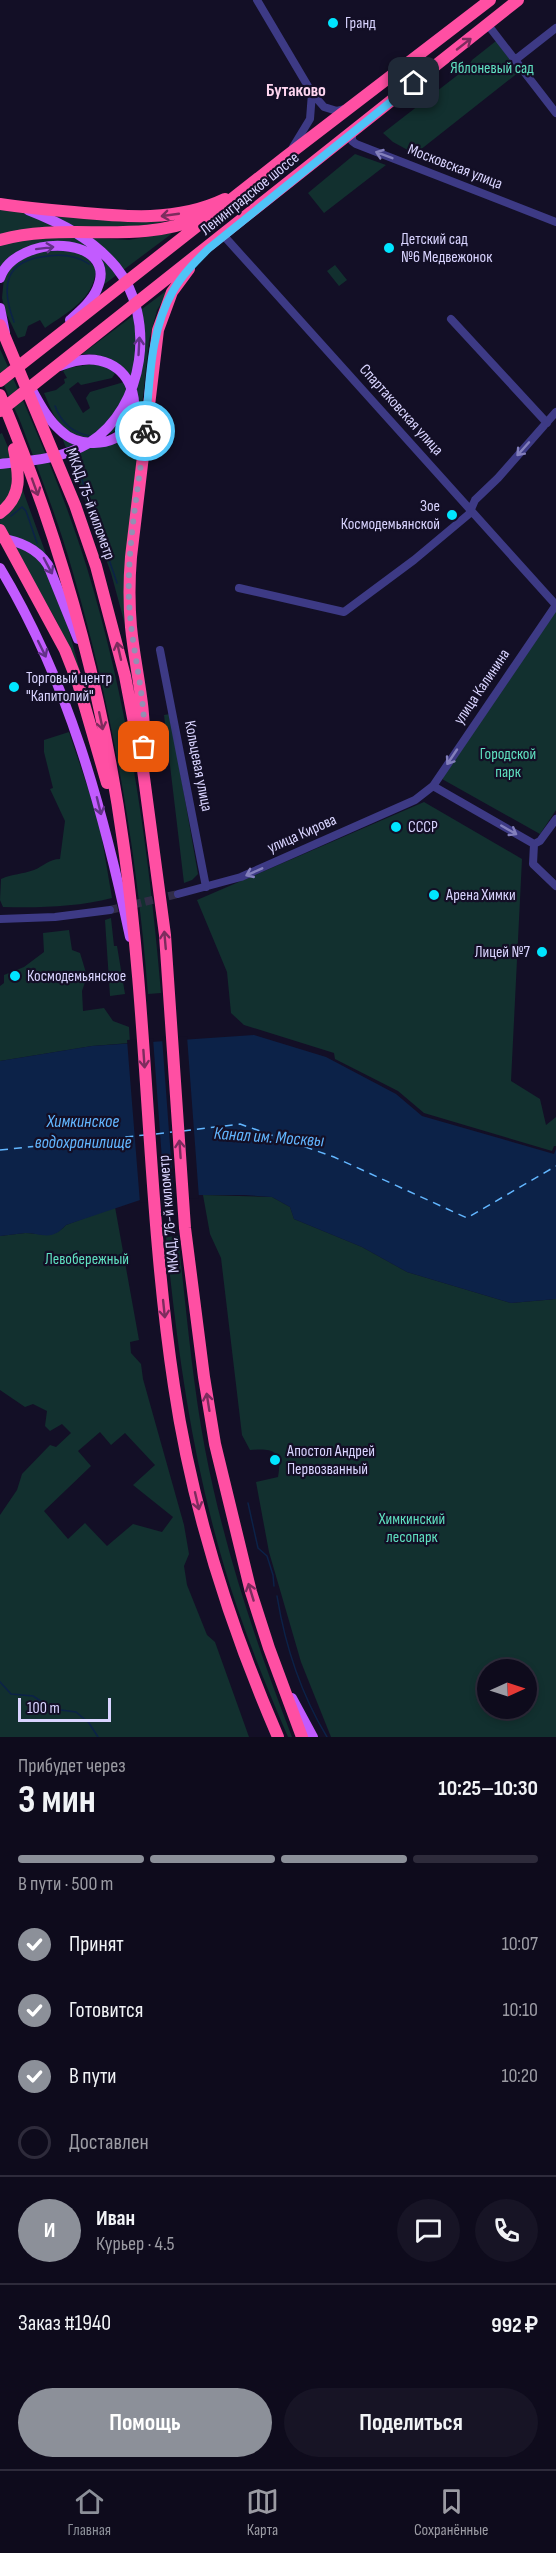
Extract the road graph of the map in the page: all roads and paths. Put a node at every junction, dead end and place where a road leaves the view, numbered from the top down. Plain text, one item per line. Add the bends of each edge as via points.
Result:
1 (257, 0) edge
2 (490, 0) edge
3 (518, 0) edge
4 (488, 25) junction
5 (556, 28) edge
6 (515, 60) junction
7 (312, 93) junction
8 (353, 105) junction
9 (556, 113) edge
10 (352, 132) junction
11 (284, 158) junction
12 (245, 189) junction
13 (0, 198) edge
14 (0, 204) edge
15 (222, 207) junction
16 (556, 222) edge
17 (224, 236) junction
18 (0, 240) edge
19 (208, 249) junction
20 (0, 278) edge
21 (0, 308) edge
22 (451, 319) dead end
23 (3, 331) edge
24 (49, 343) junction
25 (59, 366) junction
26 (20, 369) junction
27 (0, 381) edge
28 (0, 395) edge
29 (4, 412) edge
30 (556, 412) edge
31 (547, 423) junction
32 (0, 464) edge
33 (470, 509) junction
34 (0, 513) edge
35 (0, 531) edge
36 (0, 537) edge
37 (0, 568) edge
38 (239, 588) dead end
39 (556, 605) edge
40 (160, 650) dead end
41 (92, 676) junction
42 (143, 770) junction
43 (433, 786) junction
44 (556, 819) edge
45 (534, 844) junction
46 (124, 848) junction
47 (556, 886) edge
48 (206, 887) junction
49 (178, 894) tunnel mouth
50 (110, 910) tunnel mouth
51 (0, 919) edge
52 (138, 976) junction
53 (268, 1648) junction
54 (255, 1683) junction
55 (271, 1737) edge
56 (278, 1737) edge
57 (302, 1737) edge
58 (313, 1737) edge

1 - 7 street
2 - 8 highway, Ленинградское шоссе
3 - 4 highway, Ленинградское шоссе
4 - 6 street
10 -> 4 highway, Ленинградское шоссе
5 - 6 street
6 - 9 street
7 - 8 street via 331,110
7 - 11 street via 308,124
8 - 11 highway, Ленинградское шоссе
16 -> 10 street, Московская улица via 360,146 352,141
10 - 17 highway, Ленинградское шоссе
11 - 12 highway, Ленинградское шоссе
12 -> 14 highway via 207,207 162,216 102,215
12 - 15 highway, Ленинградское шоссе
32 -> 13 main road via 63,454 97,437 118,412 130,389 140,342 138,312 124,279 111,261 88,240 60,223
15 - 18 highway via 192,221 150,232 39,233
15 - 24 highway, Ленинградское шоссе
17 - 19 highway, Ленинградское шоссе
17 - 33 street, Спартаковская улица
19 - 25 highway, Ленинградское шоссе
19 - 42 highway via 172,292 153,358 129,583 131,627 145,723
20 -> 24 main road via 8,263 27,251 72,246 93,256 100,270 95,292
21 - 23 main road
22 - 31 street
23 - 26 highway, МКАД, 75-й километр
24 - 27 highway, Ленинградское шоссе
25 - 26 main road via 96,359 126,376 135,405 132,418 118,435 106,442 91,443 76,441 65,434 51,421
25 - 29 highway, Ленинградское шоссе
42 -> 26 highway, МКАД, 75-й километр via 114,629 96,566
28 - 29 highway
29 - 34 highway via 19,487 10,505
29 -> 41 highway via 65,577
30 - 31 street
31 -> 33 street
33 - 38 street via 469,514 414,560 344,612
33 - 39 street, Спартаковская улица
35 - 46 highway via 65,650 78,683
36 -> 41 main road via 35,550 48,565
37 -> 52 main road via 46,658 82,750 110,848
39 -> 43 street, улица Калинина
40 - 48 street, Кольцевая улица
41 -> 46 highway, МКАД, 76-й километр
53 -> 42 highway, МКАД, 76-й километр via 242,1562 204,1377 185,1228 165,935
43 -> 45 street
43 -> 48 street, улица Кирова via 415,800 241,878
44 - 45 street
45 - 47 street via 533,864
46 - 52 highway, МКАД, 76-й километр
48 - 49 street, улица Кирова
50 - 51 street
52 -> 54 highway, МКАД, 76-й километр via 156,1230 174,1387 199,1513 235,1632
53 - 57 highway, МКАД, 76-й километр
53 - 58 main road
54 - 55 highway
54 - 56 highway

